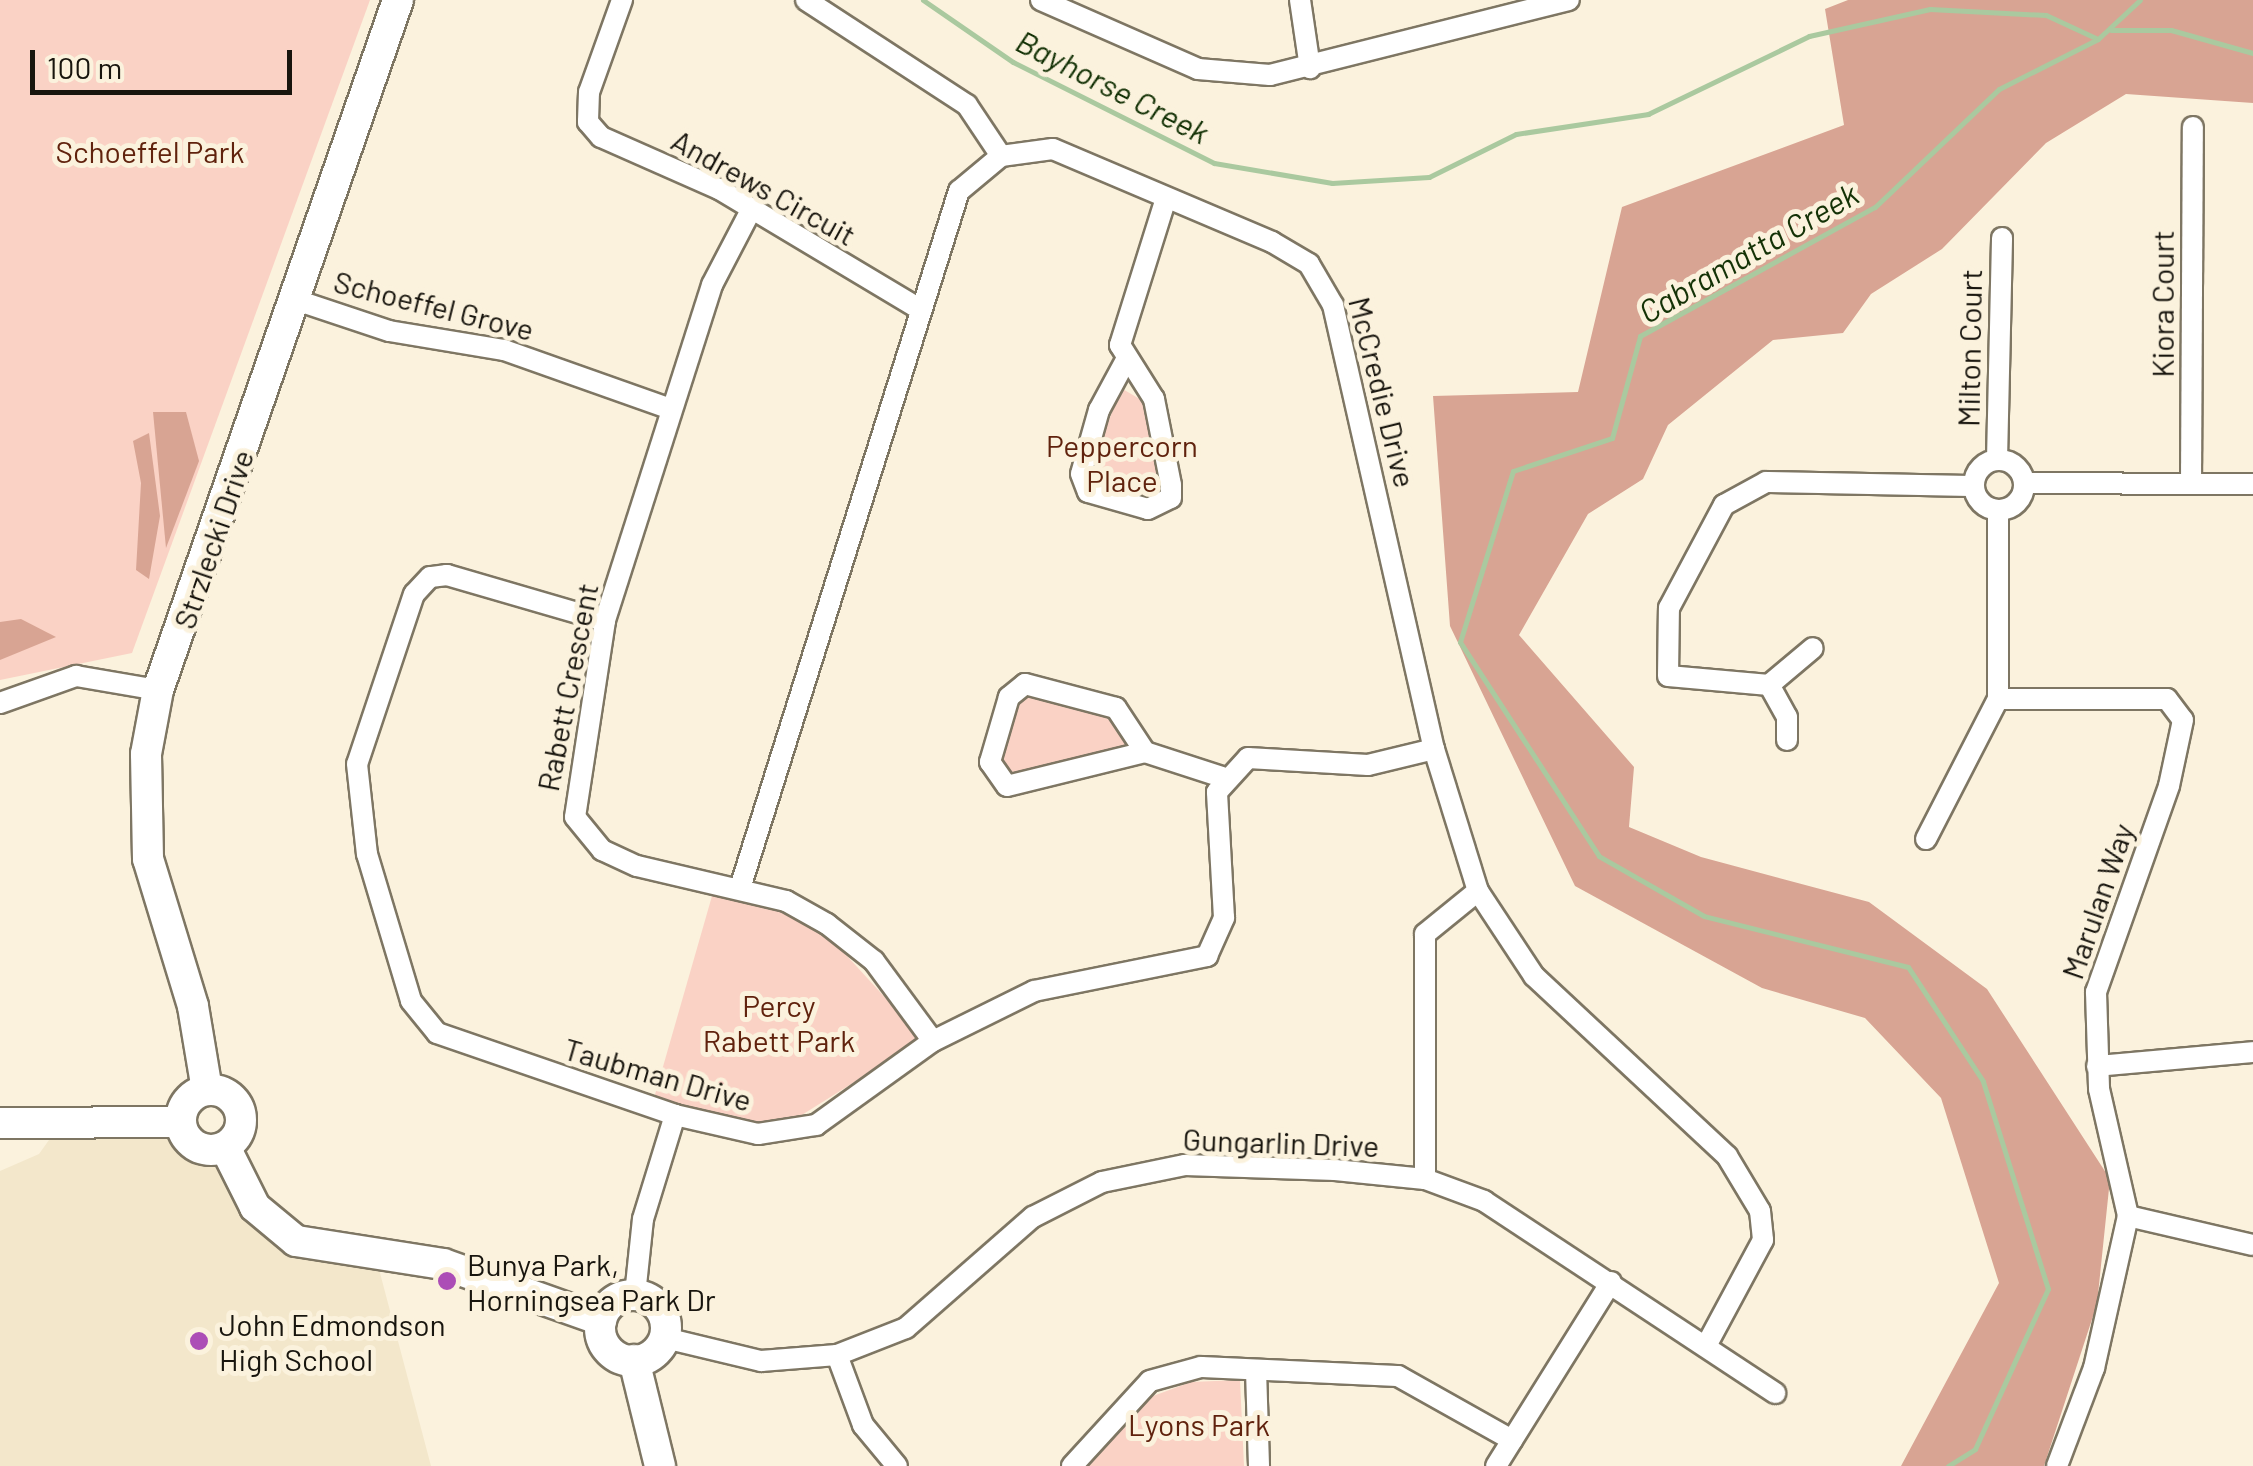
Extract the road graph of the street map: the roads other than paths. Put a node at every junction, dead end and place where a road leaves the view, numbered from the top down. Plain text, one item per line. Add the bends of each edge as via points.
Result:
1 (398, 0) edge
2 (622, 0) edge
3 (806, 0) edge
4 (1041, 0) edge
5 (1300, 0) edge
6 (1568, 0) edge
7 (1546, 3) edge
8 (1310, 68) junction
9 (2193, 127) dead end
10 (1001, 156) junction
11 (1166, 198) junction
12 (750, 212) junction
13 (2002, 238) dead end
14 (296, 300) junction
15 (918, 308) junction
16 (1126, 360) junction
17 (671, 409) junction
18 (1997, 460) junction
19 (2191, 482) junction
20 (2024, 484) junction
21 (2253, 484) edge
22 (1974, 486) junction
23 (1998, 510) junction
24 (604, 621) junction
25 (1813, 648) dead end
26 (1769, 685) junction
27 (158, 690) junction
28 (1998, 700) junction
29 (0, 703) edge
30 (1787, 740) dead end
31 (1434, 749) junction
32 (1145, 752) junction
33 (1222, 777) junction
34 (1926, 839) dead end
35 (740, 888) junction
36 (1478, 891) junction
37 (933, 1041) junction
38 (2253, 1052) edge
39 (2097, 1066) junction
40 (207, 1090) junction
41 (675, 1115) junction
42 (180, 1122) junction
43 (0, 1123) edge
44 (225, 1147) junction
45 (1425, 1180) junction
46 (2128, 1216) junction
47 (2253, 1244) edge
48 (1611, 1282) junction
49 (634, 1295) junction
50 (602, 1320) junction
51 (664, 1338) junction
52 (1708, 1342) junction
53 (837, 1355) junction
54 (634, 1360) junction
55 (1256, 1370) junction
56 (1775, 1393) dead end
57 (1512, 1440) junction
58 (660, 1466) edge
59 (896, 1466) edge
60 (1072, 1466) edge
61 (1259, 1466) edge
62 (1496, 1466) edge
63 (2056, 1466) edge

1 - 14 street, Strzlecki Drive
2 - 12 street, Andrews Circuit via 588,122
3 - 10 street via 967,105
4 - 8 street via 1198,69
5 - 8 street
6 - 7 street
7 - 8 street
9 - 19 street, Kiora Court
10 - 11 street, McCredie Drive via 1052,150
10 - 15 street via 959,191
11 - 16 street via 1123,330
11 - 31 street, McCredie Drive via 1293,252 1329,293
12 - 15 street, Andrews Circuit
12 - 17 street, Rabett Crescent via 725,253
13 - 18 street, Milton Court
14 - 17 street, Schoeffel Grove via 388,331 504,350
14 - 27 street, Strzlecki Drive
15 - 35 street
16 - 16 street via 1154,399 1171,485 1171,498 1148,509 1088,492 1081,474 1099,410
17 - 24 street, Rabett Crescent
18 - 20 street via 2016,466
18 - 22 street via 1979,468
19 - 20 street
19 - 21 street
20 - 23 street via 2013,506
22 - 23 street
22 - 26 street via 1766,482 1724,505 1669,608 1668,676
23 - 28 street
24 - 35 street, Rabett Crescent via 573,795 582,832 637,866
24 - 41 street, Taubman Drive via 447,574 430,578 414,594 357,764 356,811 423,1020 456,1044
25 - 26 street
26 - 30 street via 1787,717
27 - 29 street via 76,676
27 - 40 street, Strzlecki Drive via 144,832
28 - 34 street
28 - 39 street, Marulan Way via 2167,699 2181,712 2170,786 2096,992
31 - 33 street via 1368,765 1267,756
31 - 36 street, McCredie Drive
32 - 32 street via 1023,786 996,782 990,762 1009,696 1025,684 1116,708
32 - 33 street
33 - 37 street, Taubman Drive via 1217,948 1048,986
35 - 37 street, Rabett Crescent via 786,901 874,961
36 - 45 street via 1437,916 1422,950
36 - 52 street, McCredie Drive via 1534,976 1728,1156 1760,1212 1763,1240
37 - 41 street, Taubman Drive via 844,1109 789,1134
38 - 39 street
39 - 46 street, Marulan Way
40 - 42 street via 187,1101
40 - 44 street via 238,1107 240,1130
41 - 49 street via 643,1219
42 - 43 street
42 - 44 street via 197,1148
44 - 50 street via 255,1207 296,1241 443,1264
45 - 48 street, Gungarlin Drive via 1484,1201
45 - 53 street, Gungarlin Drive via 1218,1166 1126,1174 1053,1204 935,1309
46 - 47 street
46 - 63 street, Marulan Way via 2094,1368
48 - 52 street, Gungarlin Drive
48 - 57 street
49 - 50 street via 614,1302
49 - 51 street via 660,1309
50 - 54 street via 611,1352
51 - 53 street, Gungarlin Drive via 761,1360
51 - 54 street
52 - 56 street, Gungarlin Drive
53 - 59 street via 863,1425
54 - 58 street
55 - 57 street via 1398,1376
55 - 60 street via 1164,1373
55 - 61 street
57 - 62 street

